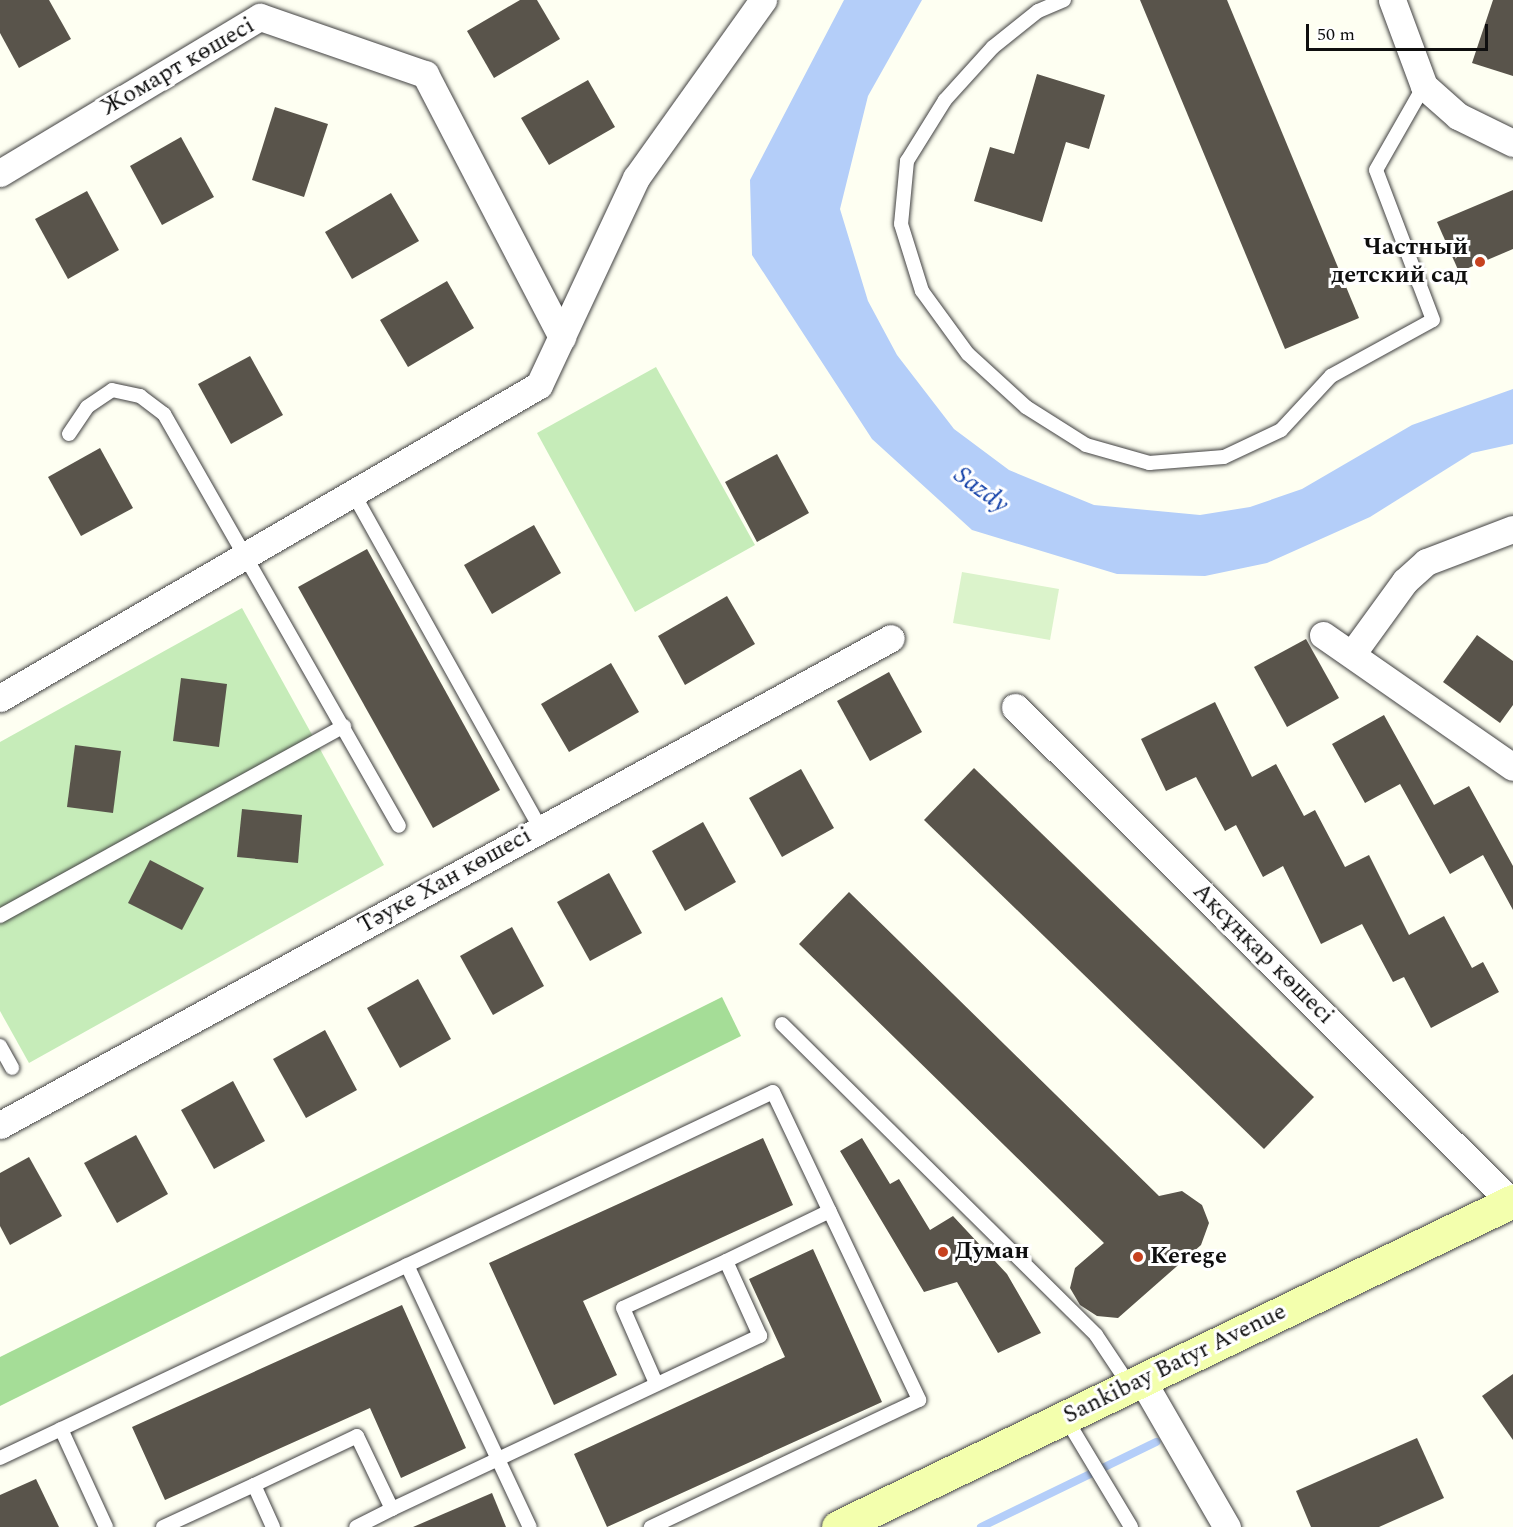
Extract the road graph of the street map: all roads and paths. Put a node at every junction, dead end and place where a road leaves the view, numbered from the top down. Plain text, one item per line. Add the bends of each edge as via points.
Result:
1 (763, 0) edge
2 (1064, 0) edge
3 (1392, 0) edge
4 (1424, 86) junction
5 (1513, 143) edge
6 (0, 173) edge
7 (562, 337) junction
8 (69, 434) dead end
9 (353, 493) junction
10 (1513, 530) edge
11 (248, 554) junction
12 (1323, 635) dead end
13 (891, 638) dead end
14 (1352, 654) junction
15 (0, 698) edge
16 (1015, 707) dead end
17 (344, 726) junction
18 (1513, 767) edge
19 (399, 826) dead end
20 (542, 829) junction
21 (0, 916) edge
22 (782, 1024) dead end
23 (0, 1046) edge
24 (12, 1068) dead end
25 (0, 1125) edge
26 (1512, 1201) edge
27 (830, 1211) junction
28 (726, 1261) junction
29 (407, 1265) junction
30 (656, 1383) junction
31 (1136, 1383) junction
32 (1065, 1417) junction
33 (61, 1430) junction
34 (0, 1458) edge
35 (499, 1461) junction
36 (254, 1485) junction
37 (392, 1509) junction
38 (106, 1527) edge
39 (163, 1527) edge
40 (273, 1527) edge
41 (356, 1527) edge
42 (530, 1527) edge
43 (651, 1527) edge
44 (838, 1527) edge
45 (1131, 1527) edge
46 (1227, 1527) edge

1 - 7 street via 636,178
2 - 4 lane via 1038,11 993,47 945,100 907,161 901,224 922,291 968,354 1026,407 1086,445 1149,463 1224,457 1281,430 1331,376 1433,320 1376,170
3 - 4 street
4 - 5 street via 1458,116
6 - 7 street, Жомарт көшесі via 260,17 425,74
7 - 9 street via 539,385
8 - 11 lane via 87,406 112,390 140,396 164,414
9 - 11 street
9 - 20 lane
10 - 14 street via 1426,562 1405,581
11 - 15 street
11 - 17 lane
12 - 14 street
13 - 20 street, Тәуке Хан көшесі
14 - 18 street
16 - 26 street, Ақсұңқар көшесі
17 - 19 lane
17 - 21 lane
20 - 25 street, Тәуке Хан көшесі
22 - 31 lane via 1096,1335
23 - 24 lane
26 - 31 main road, Sankibay Batyr Avenue
27 - 28 lane
27 - 29 lane via 774,1092
27 - 43 lane via 919,1400
28 - 30 lane via 623,1308
28 - 30 lane via 760,1336
29 - 33 lane
29 - 35 lane
30 - 35 lane
31 - 32 main road, Sankibay Batyr Avenue
31 - 46 street
32 - 44 main road, Sankibay Batyr Avenue
32 - 45 lane
33 - 34 lane
33 - 38 lane
35 - 37 lane
35 - 42 lane
36 - 37 lane via 357,1436
36 - 39 lane
36 - 40 lane
37 - 41 lane

